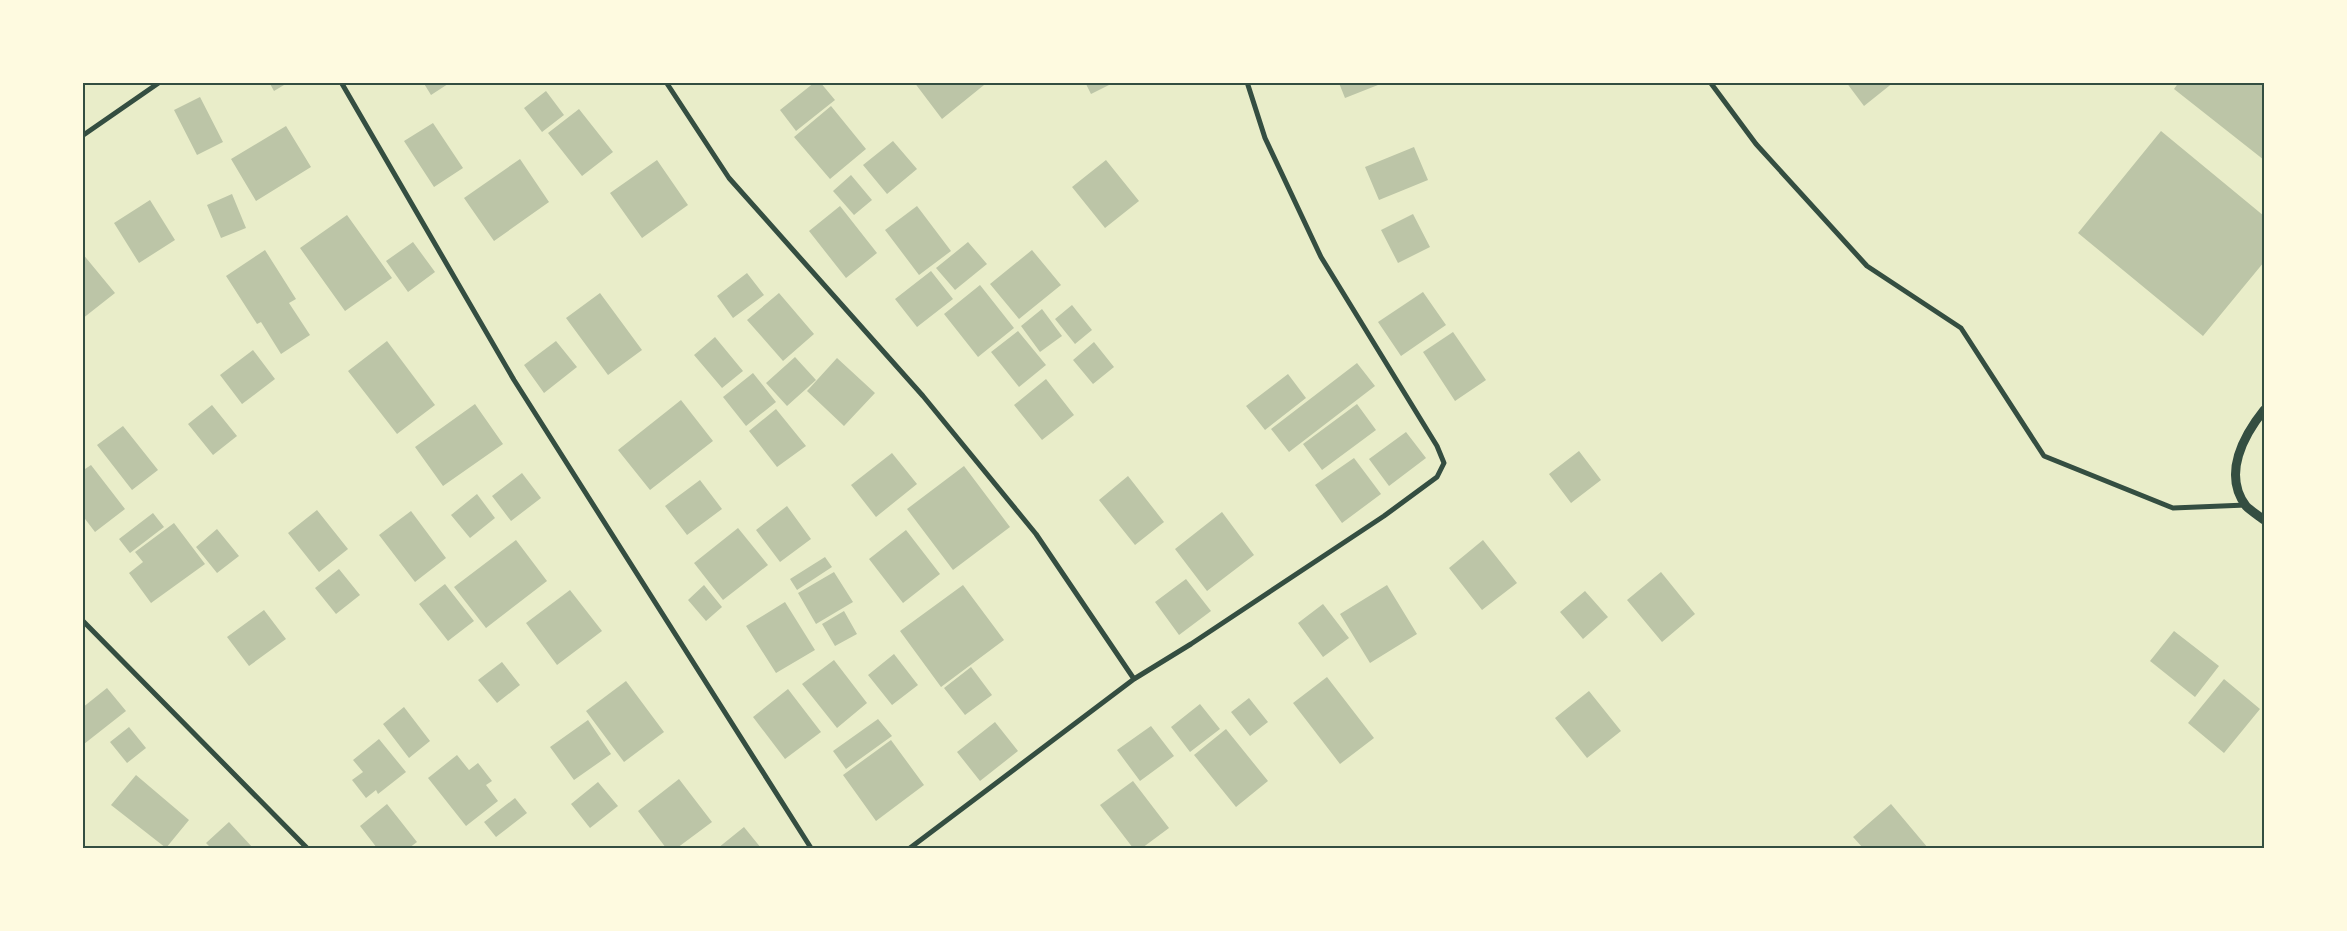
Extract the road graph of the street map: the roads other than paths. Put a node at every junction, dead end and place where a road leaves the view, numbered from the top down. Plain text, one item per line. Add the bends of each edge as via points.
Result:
1 (160, 82) edge
2 (341, 82) edge
3 (666, 82) edge
4 (1247, 82) edge
5 (1710, 82) edge
6 (82, 136) edge
7 (2264, 410) edge
8 (2246, 505) junction
9 (2264, 520) edge
10 (82, 620) edge
11 (1134, 679) junction
12 (307, 848) edge
13 (811, 848) edge
14 (910, 848) edge

1 - 6 street
2 - 13 street via 514,380
3 - 11 street via 729,178 923,396 1036,534
4 - 11 street via 1265,138 1321,257 1437,446 1444,463 1437,477 1384,516
5 - 8 street via 1756,144 1867,266 1961,328 2044,456 2173,508
7 - 8 street via 2248,429 2236,462 2237,484
8 - 9 street
10 - 12 street
11 - 14 street

